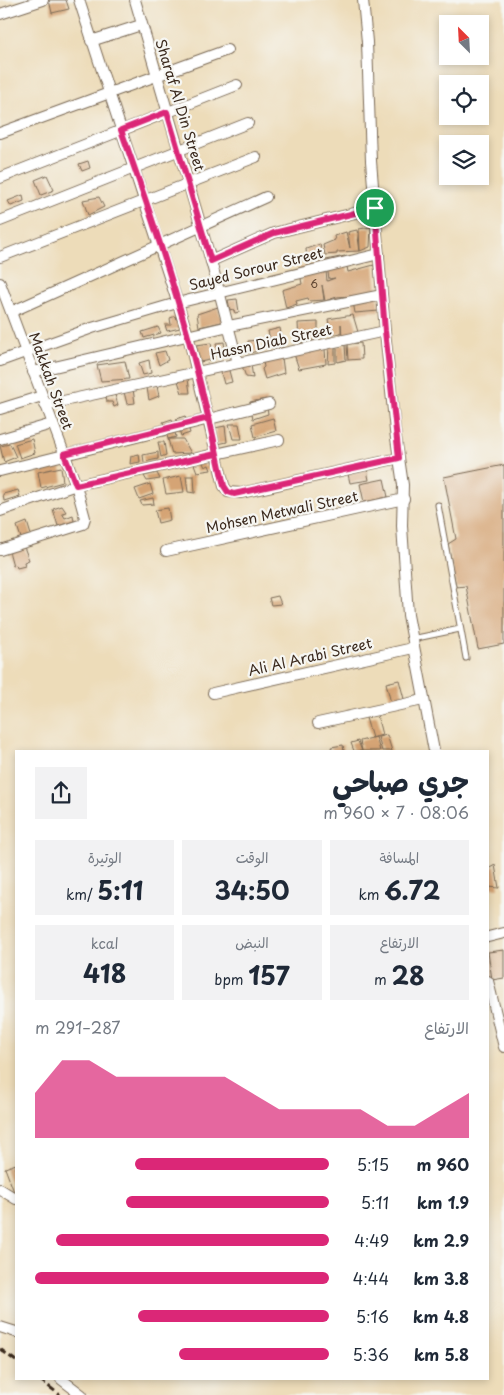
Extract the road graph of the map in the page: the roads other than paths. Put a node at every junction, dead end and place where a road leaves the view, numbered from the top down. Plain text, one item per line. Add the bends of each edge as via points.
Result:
1 (43, 0) edge
2 (79, 0) edge
3 (135, 0) edge
4 (362, 0) edge
5 (0, 14) edge
6 (141, 25) junction
7 (91, 41) junction
8 (228, 50) dead end
9 (156, 76) junction
10 (237, 85) dead end
11 (108, 94) junction
12 (167, 112) junction
13 (248, 123) dead end
14 (121, 130) junction
15 (0, 133) edge
16 (178, 150) junction
17 (256, 157) dead end
18 (135, 168) junction
19 (0, 178) edge
20 (188, 183) junction
21 (266, 197) dead end
22 (145, 200) junction
23 (375, 208) junction
24 (0, 221) edge
25 (201, 226) junction
26 (160, 245) junction
27 (379, 254) junction
28 (0, 257) edge
29 (211, 261) junction
30 (0, 282) edge
31 (219, 292) junction
32 (382, 295) junction
33 (3, 301) edge
34 (177, 303) junction
35 (11, 312) junction
36 (228, 326) junction
37 (385, 331) junction
38 (188, 335) junction
39 (26, 352) junction
40 (0, 361) edge
41 (238, 363) junction
42 (199, 371) junction
43 (33, 372) junction
44 (44, 400) junction
45 (269, 404) dead end
46 (0, 409) edge
47 (209, 418) junction
48 (52, 424) junction
49 (0, 439) edge
50 (279, 440) dead end
51 (64, 454) junction
52 (216, 454) junction
53 (399, 458) junction
54 (0, 471) edge
55 (76, 485) junction
56 (404, 499) junction
57 (438, 505) dead end
58 (0, 511) edge
59 (0, 550) edge
60 (166, 551) dead end
61 (460, 629) junction
62 (412, 643) junction
63 (466, 658) dead end
64 (213, 693) dead end
65 (424, 700) junction
66 (318, 723) dead end
67 (434, 750) edge
68 (504, 933) edge
69 (489, 936) edge
70 (489, 995) edge
71 (503, 1032) edge
72 (504, 1047) edge
73 (0, 1189) edge
74 (15, 1198) edge
75 (0, 1327) edge
76 (15, 1332) edge
77 (62, 1380) edge
78 (82, 1395) edge

1 - 5 street
2 - 7 street
3 - 6 street, Sharaf Al Din Street
4 - 23 street
6 - 7 street
6 - 9 street, Sharaf Al Din Street
7 - 11 street
8 - 9 street
9 - 11 street
9 - 12 street, Sharaf Al Din Street
10 - 12 street
11 - 14 street
11 - 15 street
12 - 14 street
12 - 16 street, Sharaf Al Din Street
13 - 16 street
14 - 18 street
14 - 19 street
16 - 18 street
16 - 20 street, Sharaf Al Din Street
17 - 20 street
18 - 22 street
18 - 24 street
20 - 22 street
20 - 25 street, Sharaf Al Din Street
21 - 25 street
22 - 26 street
22 - 28 street
23 - 27 street
23 - 29 street via 274,233
25 - 26 street
25 - 29 street, Sharaf Al Din Street
26 - 34 street
26 - 35 street
27 - 31 street, Sayed Sorour Street
27 - 32 street
29 - 31 street, Sharaf Al Din Street
30 - 33 street, Makkah Street
31 - 34 street, Sayed Sorour Street
31 - 36 street, Sharaf Al Din Street
32 - 36 street
32 - 37 street
33 - 35 street, Makkah Street
34 - 38 street
34 - 39 street, Sayed Sorour Street
35 - 39 street, Makkah Street
36 - 38 street
36 - 41 street, Sharaf Al Din Street
37 - 41 street, Hassn Diab Street
37 - 53 street
38 - 42 street
38 - 43 street
39 - 40 street, Sayed Sorour Street
39 - 43 street, Makkah Street
41 - 42 street, Hassn Diab Street
42 - 44 street, Hassn Diab Street
42 - 47 street
43 - 44 street, Makkah Street
44 - 46 street, Hassn Diab Street
44 - 48 street, Makkah Street
45 - 47 street
47 - 51 street
47 - 52 street
48 - 49 street
48 - 51 street, Makkah Street
50 - 52 street
51 - 54 street
51 - 55 street, Makkah Street
52 - 53 street via 224,486 228,492 241,493
52 - 55 street
53 - 56 street
55 - 58 street
55 - 59 street, Makkah Street via 85,518 83,524
56 - 60 street, Mohsen Metwali Street
56 - 62 street via 402,526
57 - 61 lane
61 - 62 lane
61 - 63 lane
62 - 64 street, Ali Al Arabi Street
62 - 65 street
65 - 66 street
65 - 67 street
68 - 69 street
70 - 71 street
71 - 72 street
73 - 74 street
75 - 76 street
77 - 78 street

